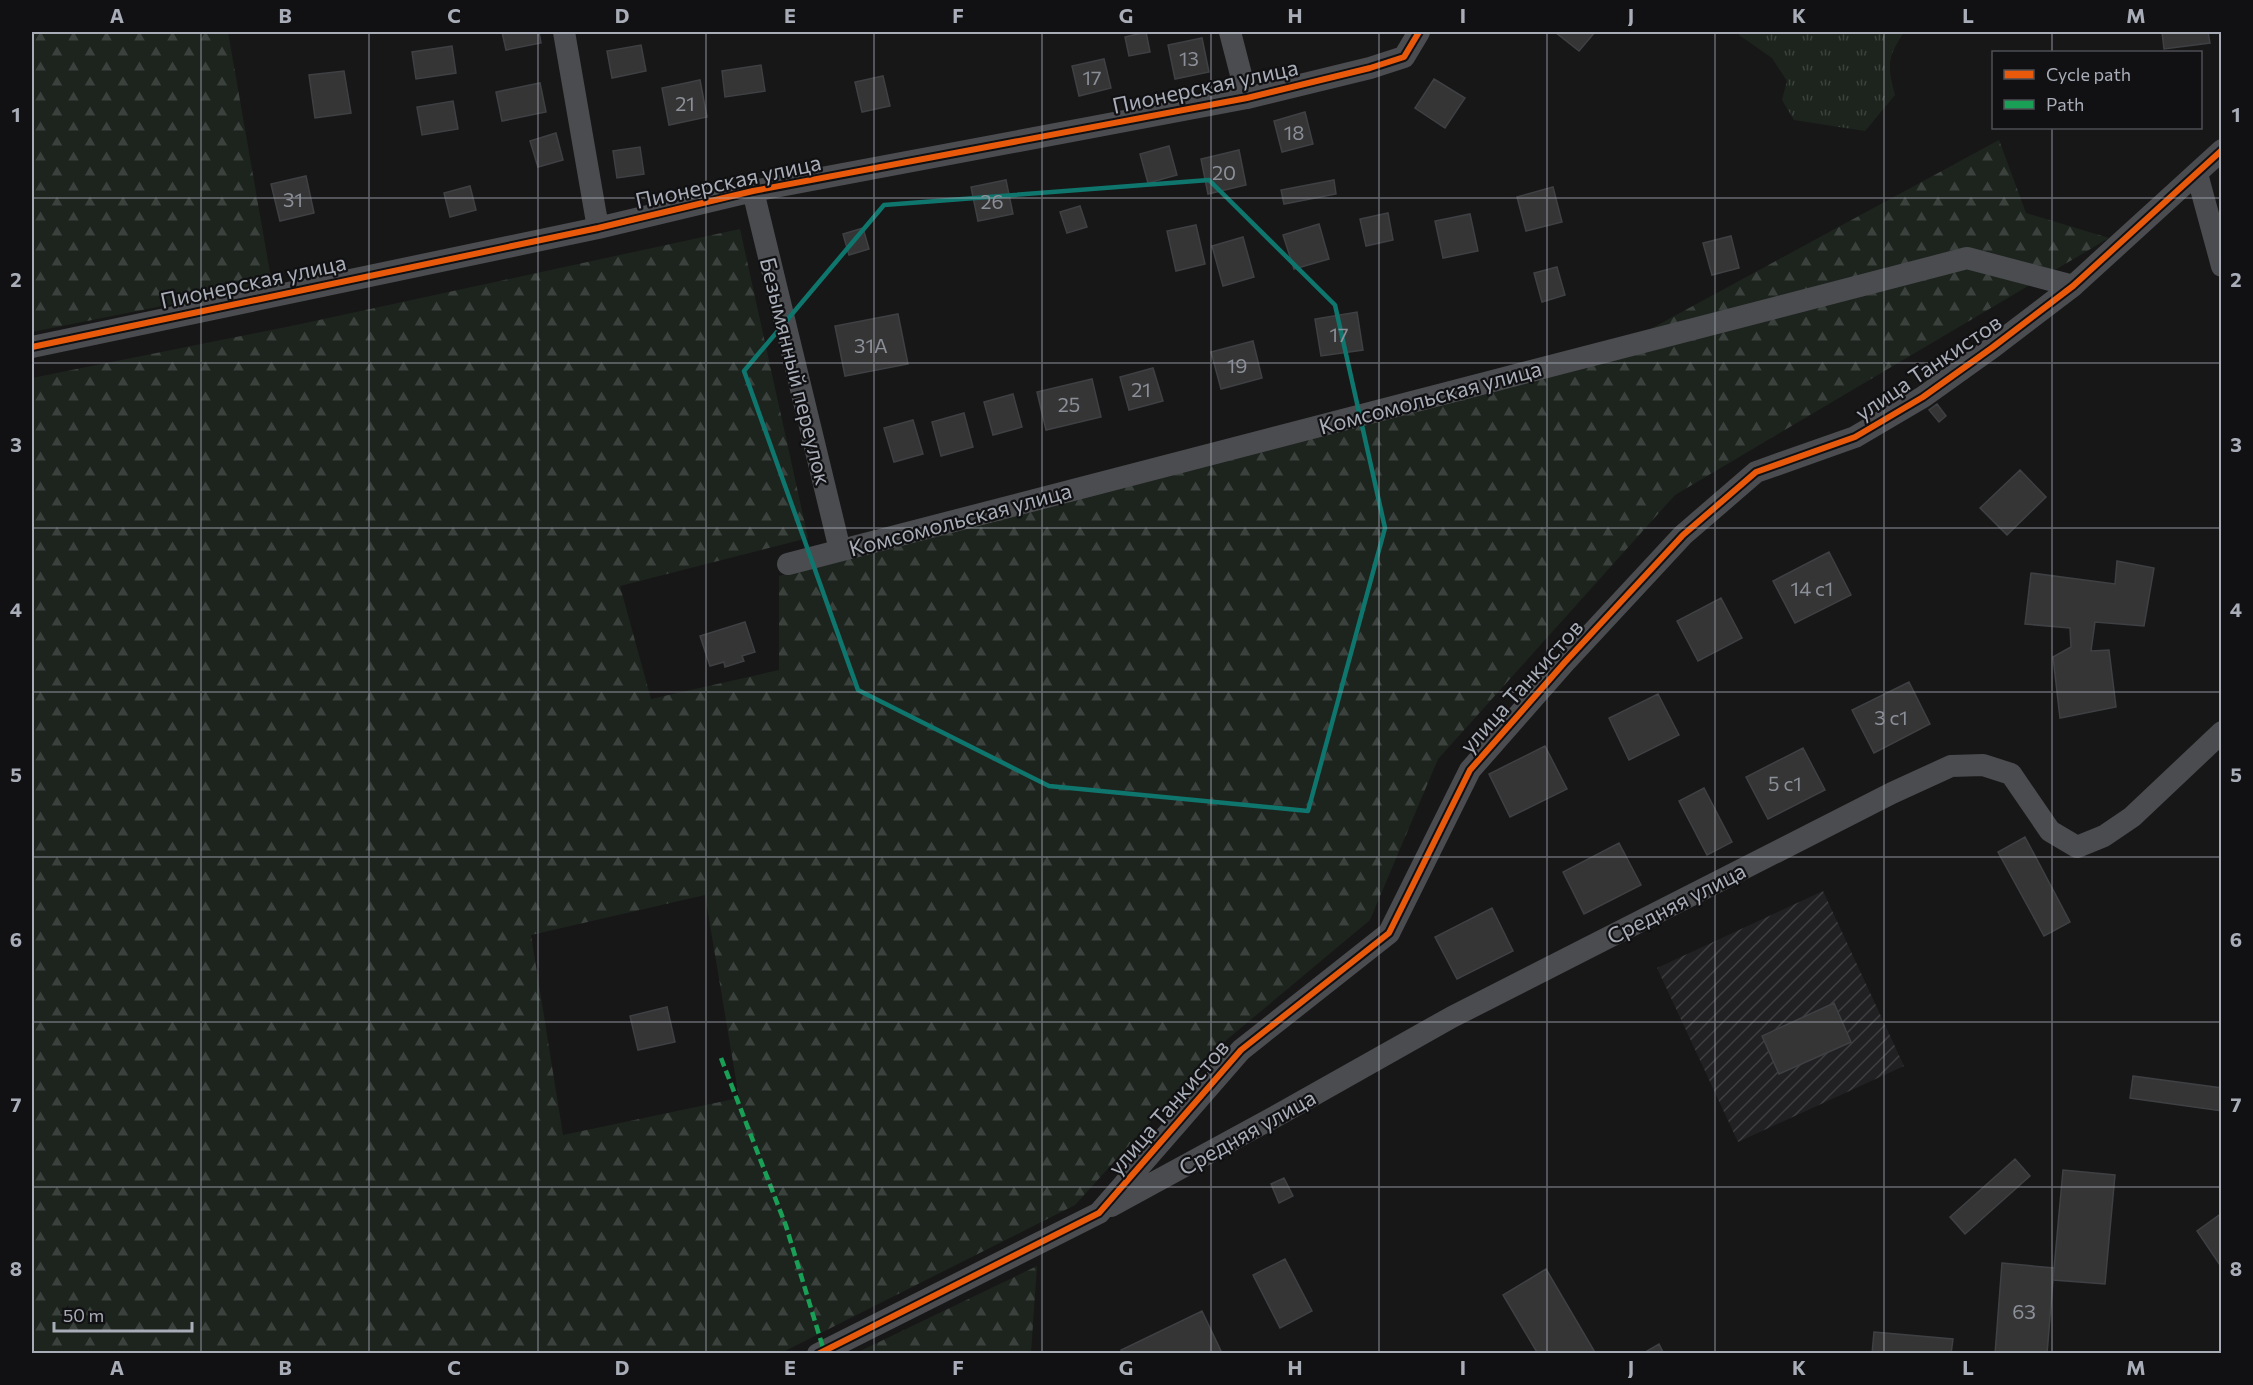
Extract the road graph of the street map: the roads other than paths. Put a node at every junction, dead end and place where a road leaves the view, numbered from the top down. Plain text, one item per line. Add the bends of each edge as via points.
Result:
1 (564, 32) edge
2 (1230, 32) edge
3 (1419, 32) edge
4 (1247, 98) junction
5 (2222, 150) edge
6 (2197, 174) junction
7 (753, 191) junction
8 (598, 228) junction
9 (2222, 266) edge
10 (2073, 286) junction
11 (32, 347) edge
12 (840, 550) junction
13 (788, 564) dead end
14 (2222, 732) edge
15 (1099, 1213) junction
16 (818, 1353) edge

1 - 8 street
2 - 4 street
3 - 4 street, Пионерская улица via 1404,57
4 - 7 street, Пионерская улица
5 - 6 street, улица Танкистов
6 - 9 street
6 - 10 street, улица Танкистов
7 - 8 street, Пионерская улица
7 - 12 street, Безымянный переулок
8 - 11 street, Пионерская улица
10 - 12 street, Комсомольская улица via 1967,258
10 - 15 street, улица Танкистов via 1923,397 1855,437 1756,472 1683,535 1470,770 1389,933 1241,1050
12 - 13 street, Комсомольская улица
14 - 15 street, Средняя улица via 2132,817 2104,837 2078,847 2050,831 2011,774 1983,765 1951,766 1452,1017
15 - 16 street, улица Танкистов

